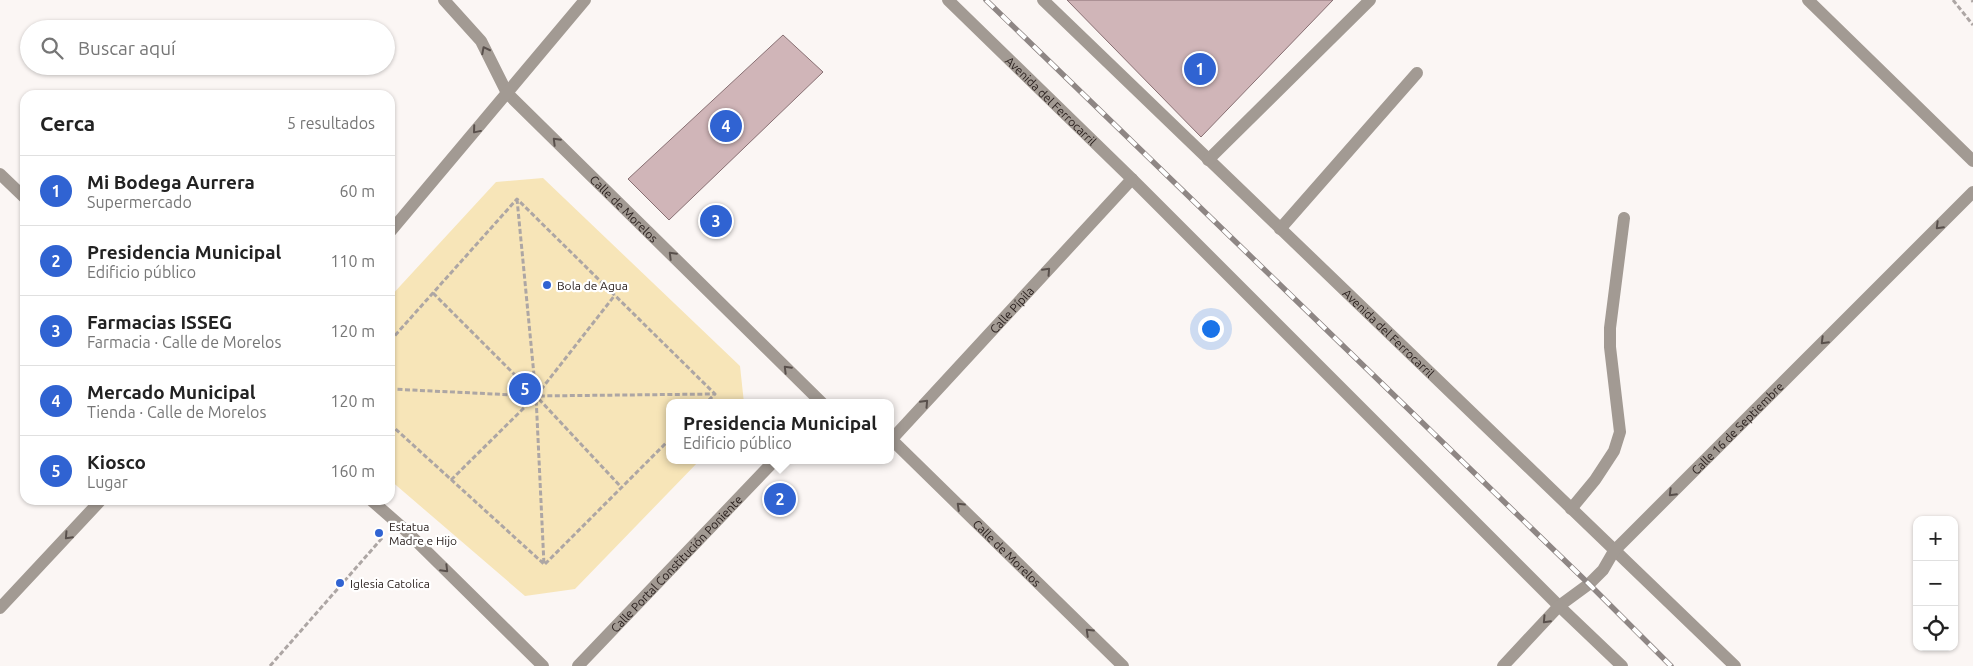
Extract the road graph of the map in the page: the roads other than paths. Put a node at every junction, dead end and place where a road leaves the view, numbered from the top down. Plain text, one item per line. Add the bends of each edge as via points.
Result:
1 (444, 0) edge
2 (585, 0) edge
3 (948, 0) edge
4 (1043, 0) edge
5 (1370, 0) edge
6 (1808, 0) edge
7 (1417, 73) dead end
8 (508, 93) junction
9 (1208, 160) junction
10 (1973, 161) edge
11 (0, 174) edge
12 (1132, 179) junction
13 (1973, 192) edge
14 (20, 193) edge
15 (1624, 218) dead end
16 (395, 226) edge
17 (1280, 229) junction
18 (818, 399) edge
19 (894, 435) edge
20 (894, 441) edge
21 (771, 464) edge
22 (96, 505) edge
23 (377, 505) edge
24 (1571, 509) junction
25 (1614, 551) junction
26 (1559, 606) junction
27 (0, 608) edge
28 (543, 666) edge
29 (578, 666) edge
30 (1124, 666) edge
31 (1503, 666) edge
32 (1622, 666) edge
33 (1735, 666) edge

8 -> 1 street, Calle de Morelos via 481,42
2 - 8 street
3 - 12 street, Avenida del Ferrocarril
4 - 9 street, Avenida del Ferrocarril
5 - 9 street
6 - 10 street
7 - 17 street
8 -> 16 street
18 -> 8 street, Calle de Morelos
9 - 17 street, Avenida del Ferrocarril
11 - 14 street
19 -> 12 street, Calle Pípila
12 - 26 street, Avenida del Ferrocarril
13 -> 25 street, Calle 16 de Septiembre
15 - 24 street via 1610,328 1620,432 1614,451
17 - 24 street, Avenida del Ferrocarril
30 -> 20 street, Calle de Morelos
21 - 29 street, Calle Portal Constitución Poniente
22 -> 27 street
23 -> 28 street
24 - 25 street, Avenida del Ferrocarril
25 - 26 street, Calle 16 de Septiembre via 1603,570
25 - 33 street, Avenida del Ferrocarril
26 -> 31 street, Calle 16 de Septiembre
26 - 32 street, Avenida del Ferrocarril

